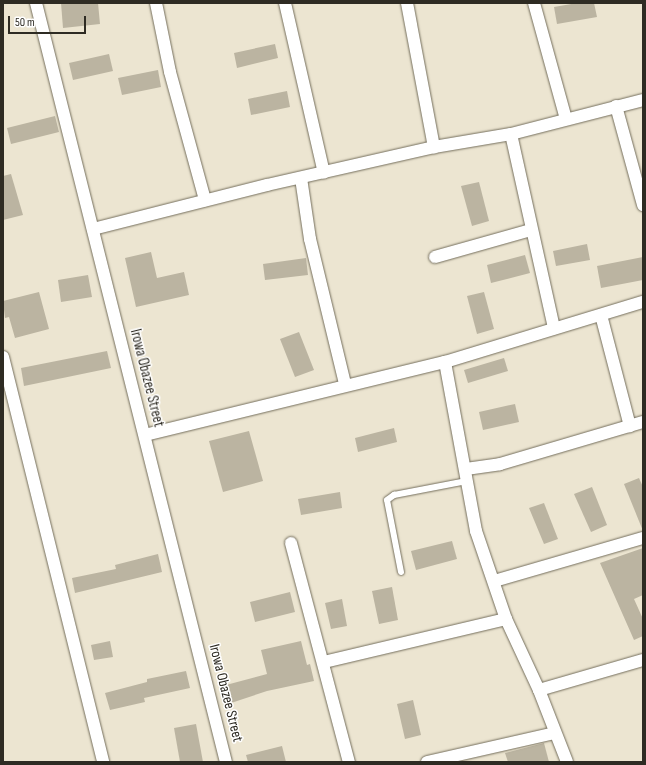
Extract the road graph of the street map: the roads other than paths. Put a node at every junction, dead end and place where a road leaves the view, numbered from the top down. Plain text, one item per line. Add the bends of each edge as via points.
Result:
1 (36, 3) edge
2 (156, 3) edge
3 (285, 3) edge
4 (407, 3) edge
5 (534, 3) edge
6 (643, 100) edge
7 (616, 106) junction
8 (566, 119) junction
9 (511, 134) junction
10 (434, 148) junction
11 (324, 173) junction
12 (300, 178) junction
13 (205, 200) junction
14 (643, 205) edge
15 (93, 229) junction
16 (531, 230) junction
17 (435, 257) dead end
18 (643, 302) edge
19 (600, 314) junction
20 (554, 328) junction
21 (3, 357) edge
22 (445, 362) junction
23 (345, 384) junction
24 (643, 422) edge
25 (630, 426) junction
26 (145, 435) junction
27 (467, 475) junction
28 (643, 538) edge
29 (291, 543) dead end
30 (401, 572) dead end
31 (494, 581) junction
32 (506, 619) junction
33 (643, 660) edge
34 (324, 662) junction
35 (539, 690) junction
36 (555, 733) junction
37 (103, 762) edge
38 (226, 762) edge
39 (349, 762) edge
40 (427, 762) edge
41 (567, 762) edge

1 - 15 street, Irowa Obazee Street
2 - 13 street via 170,72
3 - 11 street
4 - 10 street
5 - 8 street
6 - 7 street
7 - 8 street
7 - 14 street
8 - 9 street
9 - 10 street
9 - 16 street
10 - 11 street
11 - 12 street
12 - 13 street
12 - 23 street via 310,239
13 - 15 street
15 - 26 street, Irowa Obazee Street
16 - 17 street
16 - 20 street
18 - 19 street
19 - 20 street
19 - 25 street
20 - 22 street
21 - 37 street
22 - 23 street
22 - 27 street
23 - 26 street
24 - 25 street
25 - 27 street
26 - 38 street, Irowa Obazee Street
27 - 30 lane via 394,495 387,500
27 - 31 street via 476,531
28 - 31 street
29 - 34 street
31 - 32 street
32 - 34 street
32 - 35 street
33 - 35 street
34 - 39 street
35 - 36 street
36 - 40 street
36 - 41 street

